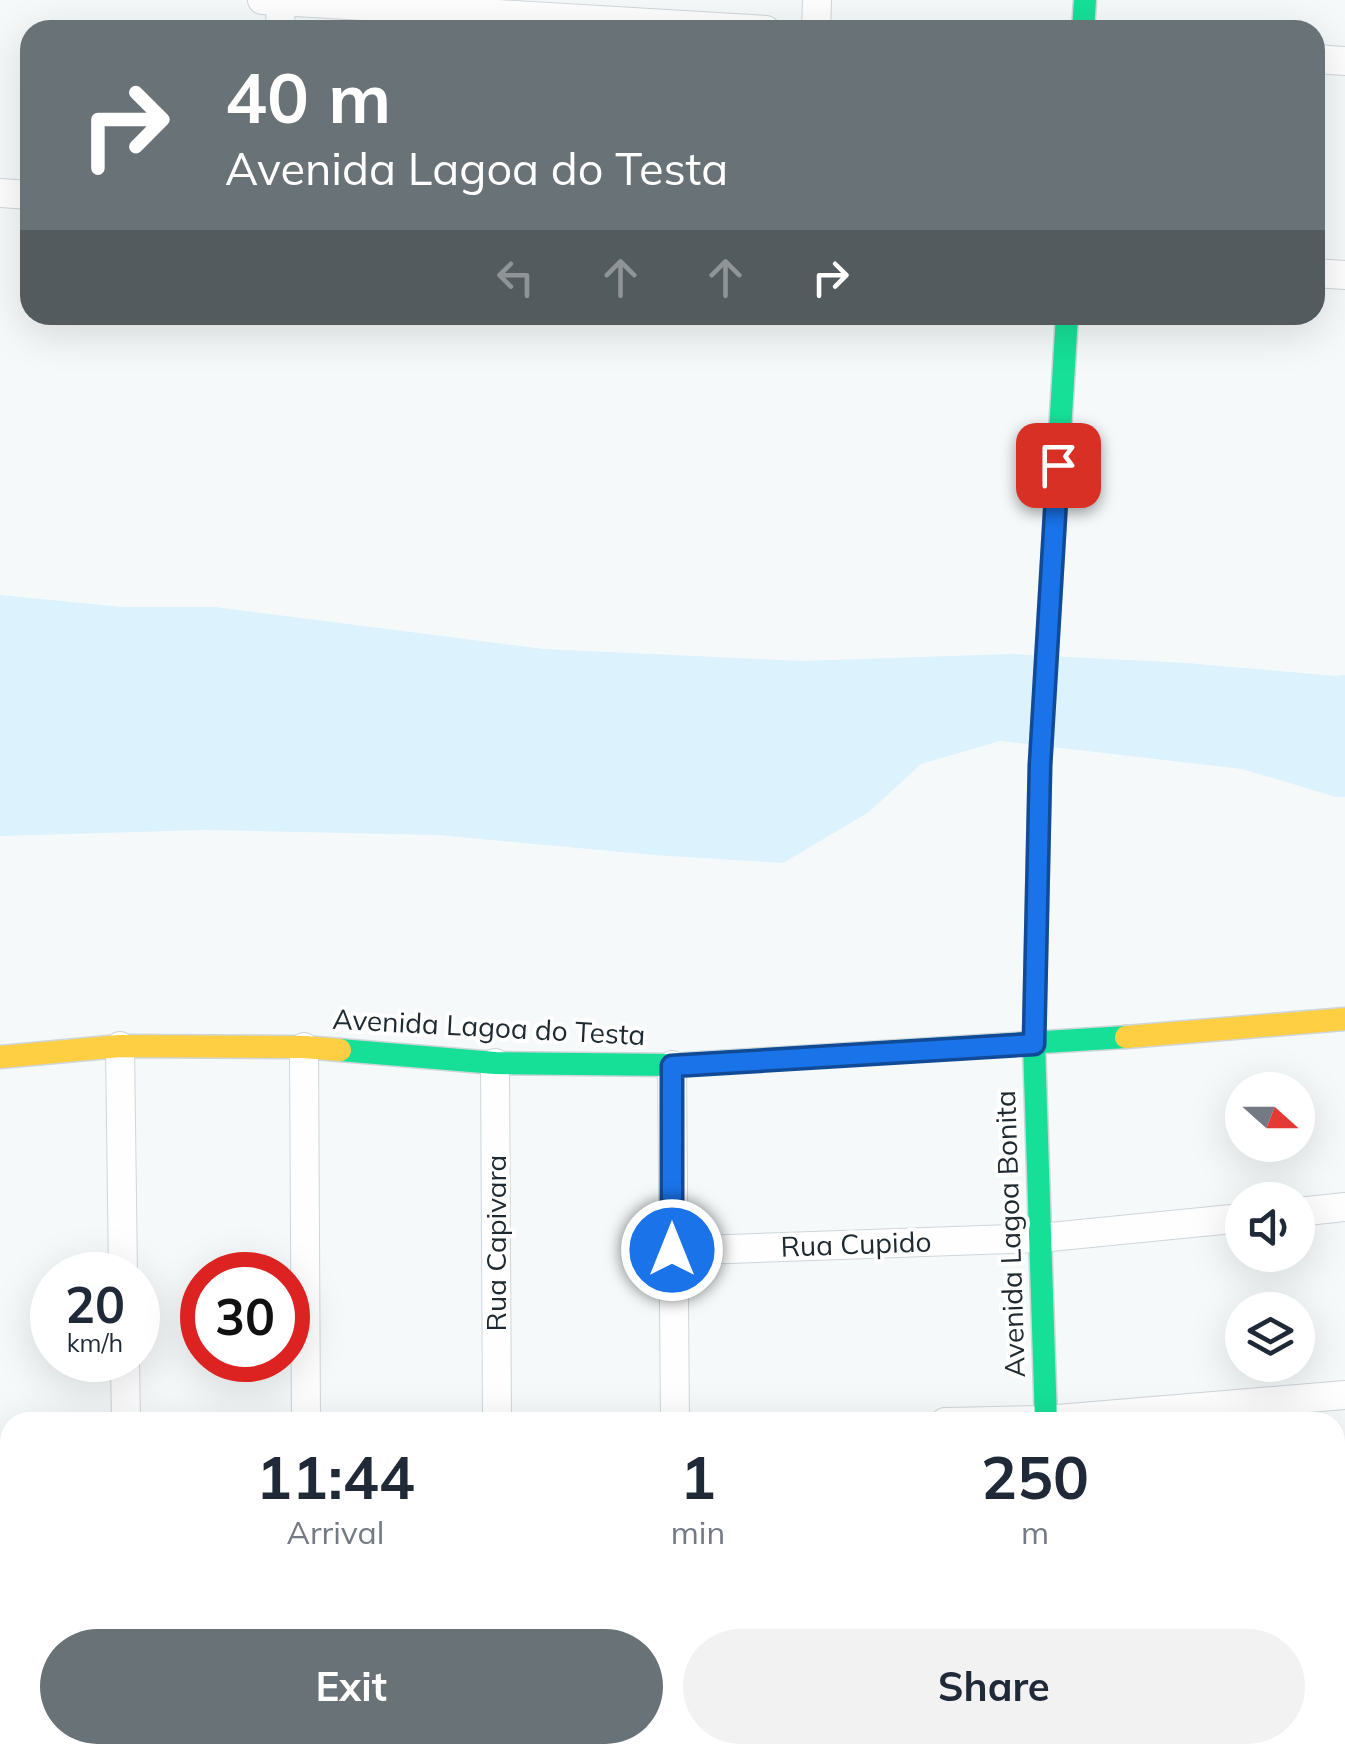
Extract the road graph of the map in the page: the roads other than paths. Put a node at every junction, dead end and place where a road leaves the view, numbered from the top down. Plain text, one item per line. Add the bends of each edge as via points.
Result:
1 (262, 0) edge
2 (282, 1) edge
3 (535, 15) edge
4 (612, 20) edge
5 (1067, 325) edge
6 (1345, 1020) edge
7 (1034, 1044) junction
8 (120, 1046) junction
9 (304, 1047) junction
10 (0, 1057) edge
11 (496, 1063) junction
12 (672, 1066) junction
13 (1345, 1207) edge
14 (1315, 1210) edge
15 (1225, 1220) edge
16 (1040, 1238) junction
17 (672, 1250) junction
18 (124, 1252) edge
19 (125, 1382) edge
20 (1345, 1396) edge
21 (126, 1412) edge
22 (306, 1412) edge
23 (498, 1412) edge
24 (675, 1412) edge
25 (1046, 1412) edge
26 (1154, 1412) edge

1 - 2 street
2 - 3 street
3 - 4 street
5 - 7 street, Avenida Lagoa Bonita via 1040,765
6 - 7 street, Avenida Lagoa do Testa
7 - 12 street, Avenida Lagoa do Testa
7 - 16 street, Avenida Lagoa Bonita
8 - 9 street, Avenida Lagoa do Testa
8 - 10 street, Avenida Lagoa do Testa
8 - 18 street
9 - 11 street, Avenida Lagoa do Testa
9 - 22 street
11 - 12 street, Avenida Lagoa do Testa
11 - 23 street, Rua Capivara
12 - 17 street
13 - 14 street
15 - 16 street, Rua Cupido
16 - 17 street, Rua Cupido
16 - 25 street, Avenida Lagoa Bonita
17 - 24 street
19 - 21 street
20 - 26 street

